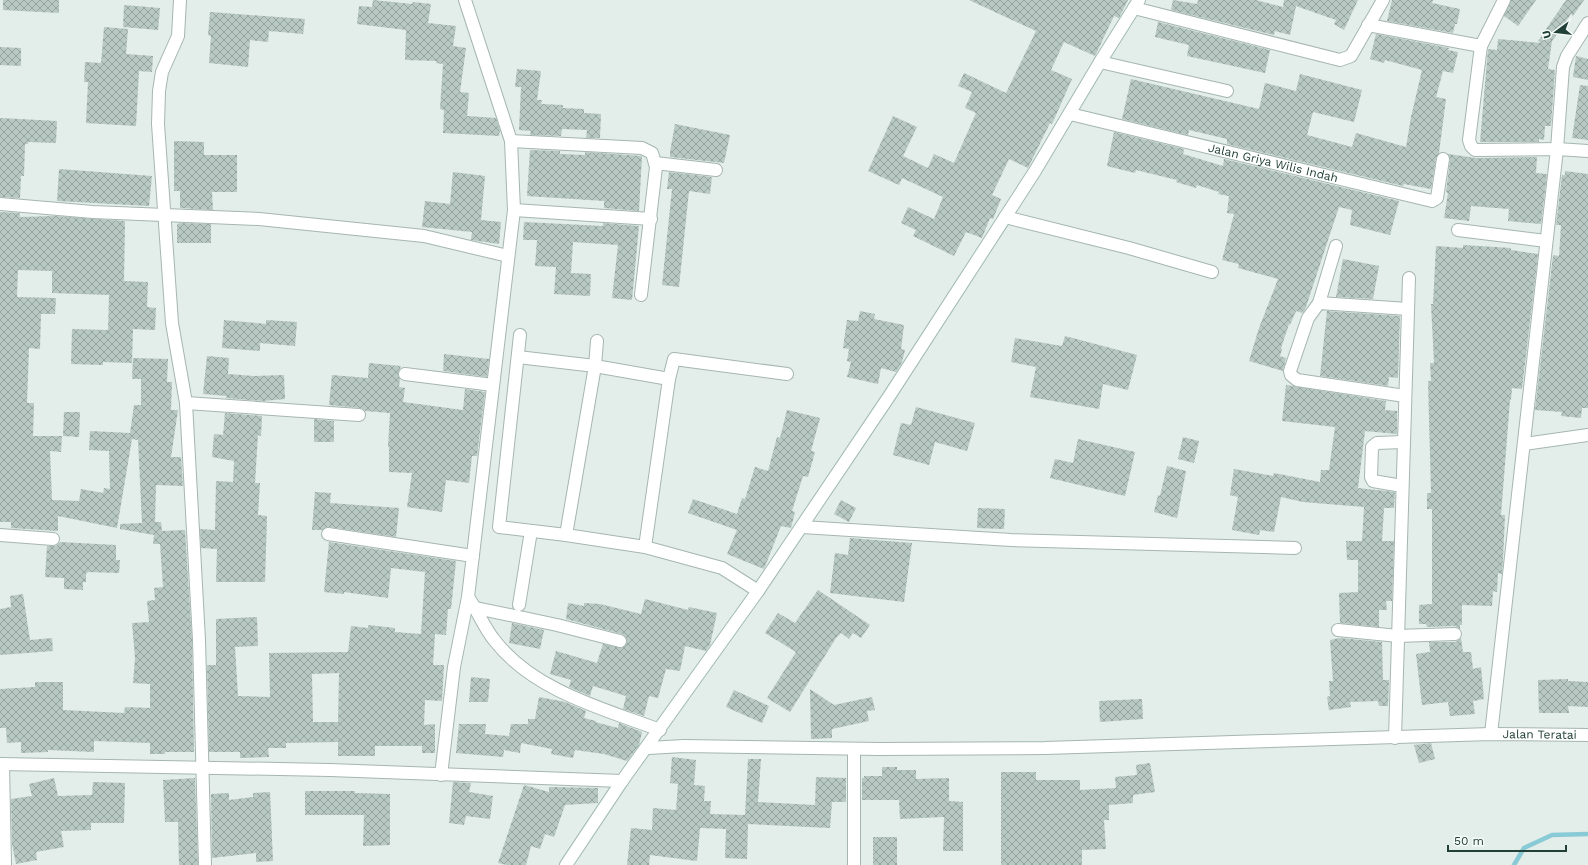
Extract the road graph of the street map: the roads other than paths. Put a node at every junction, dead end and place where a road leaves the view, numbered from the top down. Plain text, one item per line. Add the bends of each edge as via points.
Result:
1 (180, 0) edge
2 (465, 0) edge
3 (1383, 0) edge
4 (1504, 0) edge
5 (1137, 4) edge
6 (1588, 23) edge
7 (1368, 25) junction
8 (1481, 46) junction
9 (1100, 62) junction
10 (1226, 91) dead end
11 (1070, 114) junction
12 (511, 141) junction
13 (1557, 149) junction
14 (1588, 151) edge
15 (1443, 159) dead end
16 (655, 163) junction
17 (716, 170) dead end
18 (0, 204) edge
19 (514, 210) junction
20 (164, 215) junction
21 (1005, 217) junction
22 (651, 219) junction
23 (1458, 230) dead end
24 (1546, 241) junction
25 (1336, 246) dead end
26 (508, 256) junction
27 (1212, 272) dead end
28 (1409, 278) dead end
29 (641, 295) dead end
30 (1319, 303) junction
31 (1408, 309) junction
32 (520, 335) dead end
33 (598, 341) dead end
34 (518, 357) junction
35 (595, 366) junction
36 (405, 374) dead end
37 (787, 374) dead end
38 (669, 380) junction
39 (493, 385) junction
40 (1405, 396) junction
41 (186, 403) junction
42 (359, 415) dead end
43 (1588, 435) edge
44 (1403, 442) junction
45 (1524, 444) junction
46 (1402, 486) junction
47 (802, 527) junction
48 (531, 531) junction
49 (328, 534) dead end
50 (566, 534) junction
51 (0, 535) edge
52 (53, 539) dead end
53 (645, 548) junction
54 (1295, 548) dead end
55 (473, 556) junction
56 (758, 591) junction
57 (468, 597) junction
58 (519, 604) dead end
59 (476, 608) junction
60 (1338, 630) dead end
61 (1456, 634) dead end
62 (1398, 636) junction
63 (620, 642) dead end
64 (660, 730) junction
65 (1491, 734) junction
66 (1588, 735) edge
67 (1395, 738) junction
68 (648, 748) junction
69 (854, 749) junction
70 (2, 764) edge
71 (201, 768) junction
72 (441, 776) junction
73 (622, 782) junction
74 (5, 865) edge
75 (205, 865) edge
76 (566, 865) edge
77 (854, 865) edge

1 - 20 street via 178,36 162,72 159,91 158,124
2 - 12 street
3 - 7 street
4 - 8 street
5 - 7 street via 1340,60 1351,56
5 - 9 street
6 - 13 street via 1563,67
7 - 8 street
8 - 13 street via 1469,140 1471,146 1475,150
9 - 10 street
9 - 11 street
11 - 15 street, Jalan Griya Wilis Indah via 1432,201 1437,198
11 - 21 street
12 - 16 street via 642,148 652,153
12 - 19 street
13 - 14 street
13 - 24 street
16 - 17 street
16 - 22 street
18 - 20 street
19 - 22 street
19 - 26 street
20 - 26 street via 259,218 424,236
20 - 41 street via 172,323
21 - 27 street
21 - 47 street
22 - 29 street
23 - 24 street
24 - 45 street
25 - 30 street
26 - 39 street
28 - 31 street
30 - 31 street
30 - 40 street via 1308,318 1290,368 1291,375 1294,378
31 - 40 street
32 - 34 street
33 - 35 street
34 - 35 street
34 - 48 street via 500,526
35 - 38 street
35 - 50 street
36 - 39 street
37 - 38 street via 674,359
38 - 53 street
39 - 55 street
40 - 44 street
41 - 42 street
41 - 71 street via 199,640
43 - 45 street
44 - 46 street
44 - 46 street via 1377,443 1372,447 1371,477 1373,482
45 - 65 street
46 - 62 street
47 - 54 street via 1011,540
47 - 56 street
48 - 50 street
48 - 58 street
49 - 55 street
50 - 53 street
51 - 52 street
53 - 56 street via 722,568
55 - 57 street
56 - 64 street
57 - 59 street
57 - 72 street via 454,667
59 - 63 street via 557,625
59 - 64 street via 495,642 528,672 558,690
60 - 62 street
61 - 62 street
62 - 67 street
64 - 68 street
65 - 66 street, Jalan Teratai
65 - 67 street, Jalan Teratai
67 - 69 street, Jalan Teratai via 1045,748
68 - 69 street, Jalan Teratai via 684,746
68 - 73 street
69 - 77 street
70 - 71 street
70 - 74 street
71 - 72 street via 330,770
71 - 75 street
72 - 73 street
73 - 76 street

